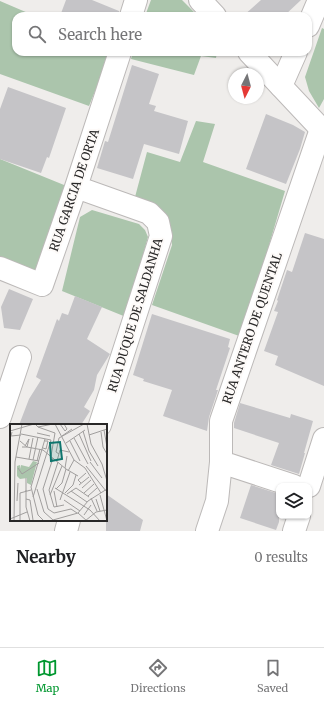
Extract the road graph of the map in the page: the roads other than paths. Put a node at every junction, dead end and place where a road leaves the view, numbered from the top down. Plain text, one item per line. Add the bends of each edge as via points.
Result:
1 (136, 0) edge
2 (200, 0) edge
3 (319, 0) edge
4 (132, 12) edge
5 (211, 12) edge
6 (312, 17) edge
7 (119, 56) edge
8 (253, 56) edge
9 (294, 56) edge
10 (281, 86) junction
11 (322, 130) edge
12 (76, 187) junction
13 (0, 268) edge
14 (20, 358) dead end
15 (0, 417) edge
16 (100, 424) edge
17 (324, 439) edge
18 (221, 462) junction
19 (285, 483) edge
20 (310, 483) edge
21 (298, 519) edge
22 (69, 521) edge
23 (66, 531) edge
24 (207, 531) edge
25 (294, 531) edge

1 - 4 street
2 - 5 street
3 - 6 street
7 - 12 street, RUA GARCIA DE ORTA
8 - 10 street
9 - 10 street
10 - 11 street
11 - 18 street, RUA ANTERO DE QUENTAL via 221,421
12 - 13 street, RUA GARCIA DE ORTA via 42,285
12 - 16 street, RUA DUQUE DE SALDANHA via 149,213 158,222 161,236
14 - 15 street
17 - 20 street
18 - 19 street
18 - 24 street, RUA ANTERO DE QUENTAL via 217,501
21 - 25 street
22 - 23 street

